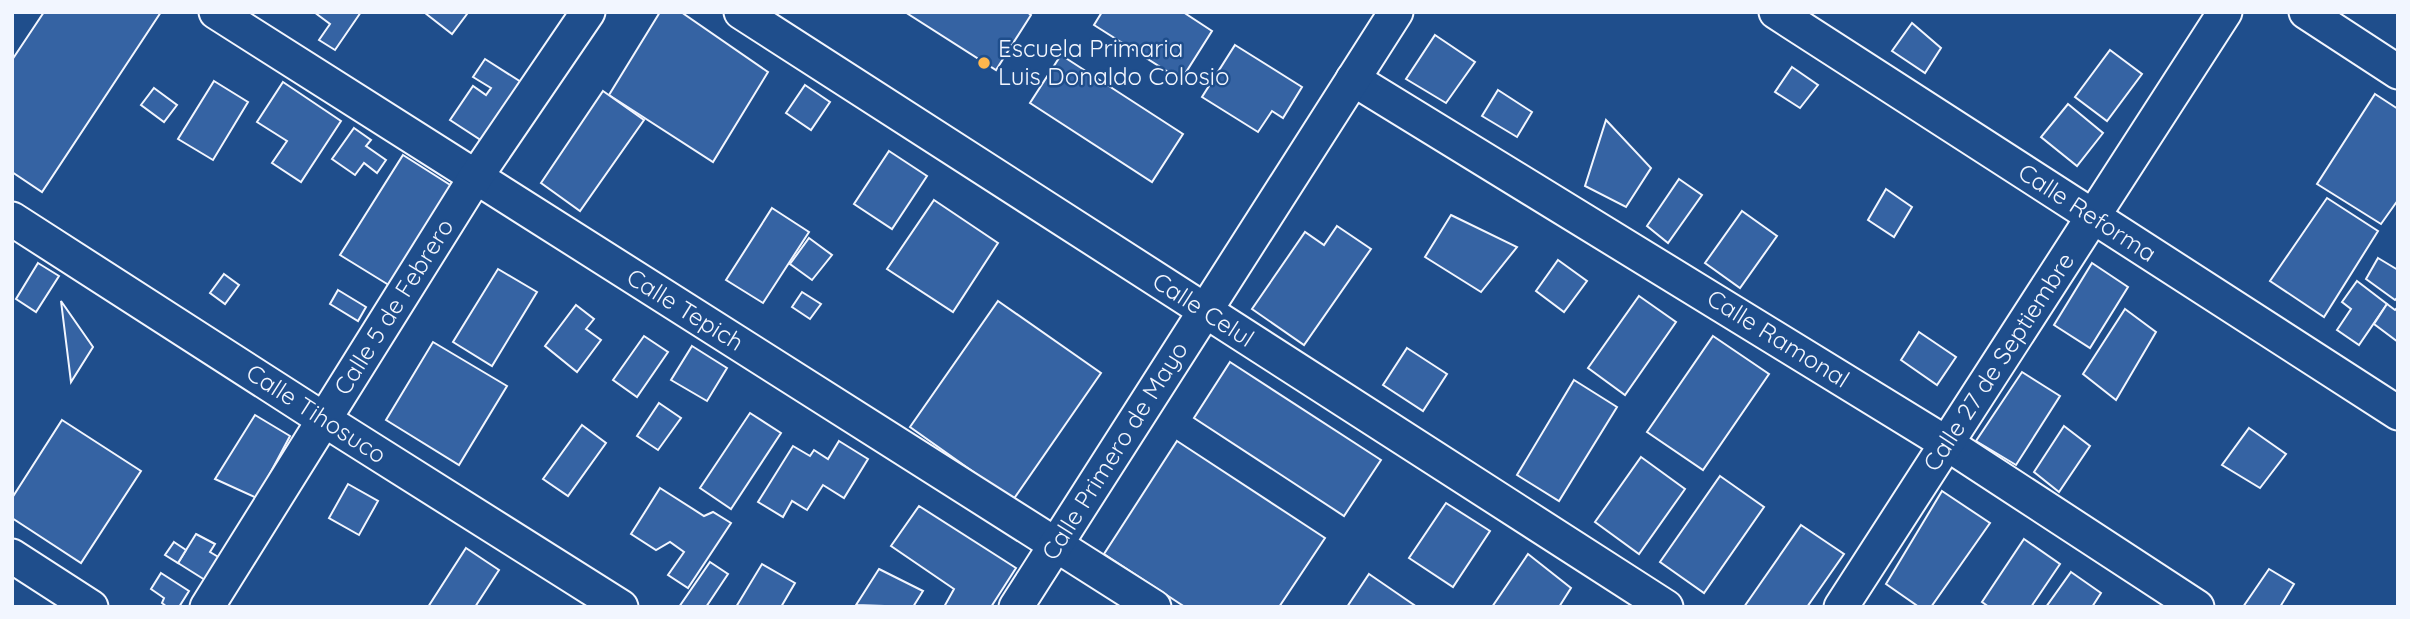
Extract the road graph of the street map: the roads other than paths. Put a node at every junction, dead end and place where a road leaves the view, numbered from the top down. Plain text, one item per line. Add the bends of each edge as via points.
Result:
1 (216, 12) edge
2 (588, 12) edge
3 (741, 12) edge
4 (1396, 12) edge
5 (1776, 12) edge
6 (2225, 12) edge
7 (2306, 12) edge
8 (2398, 72) edge
9 (1353, 79) junction
10 (475, 178) junction
11 (2093, 216) junction
12 (12, 219) edge
13 (1204, 311) junction
14 (2398, 413) edge
15 (323, 419) junction
16 (1946, 443) junction
17 (1057, 543) junction
18 (12, 556) edge
19 (91, 607) edge
20 (207, 607) edge
21 (621, 607) edge
22 (1016, 607) edge
23 (1154, 607) edge
24 (1666, 607) edge
25 (1841, 607) edge
26 (2197, 607) edge

1 - 10 street, Calle Tepich
2 - 10 street, Calle 5 de Febrero
3 - 13 street, Calle Celul
4 - 9 street, Calle Primero de Mayo
5 - 11 street, Calle Reforma
6 - 11 street, Calle 27 de Septiembre
7 - 8 street
9 - 13 street, Calle Primero de Mayo
9 - 16 street, Calle Ramonal
10 - 15 street, Calle 5 de Febrero
10 - 17 street, Calle Tepich
11 - 14 street, Calle Reforma
11 - 16 street, Calle 27 de Septiembre
12 - 15 street, Calle Tihosuco
13 - 17 street, Calle Primero de Mayo
13 - 24 street, Calle Celul
15 - 20 street, Calle 5 de Febrero
15 - 21 street, Calle Tihosuco
16 - 25 street, Calle 27 de Septiembre
16 - 26 street, Calle Ramonal
17 - 22 street, Calle Primero de Mayo
17 - 23 street, Calle Tepich
18 - 19 street

